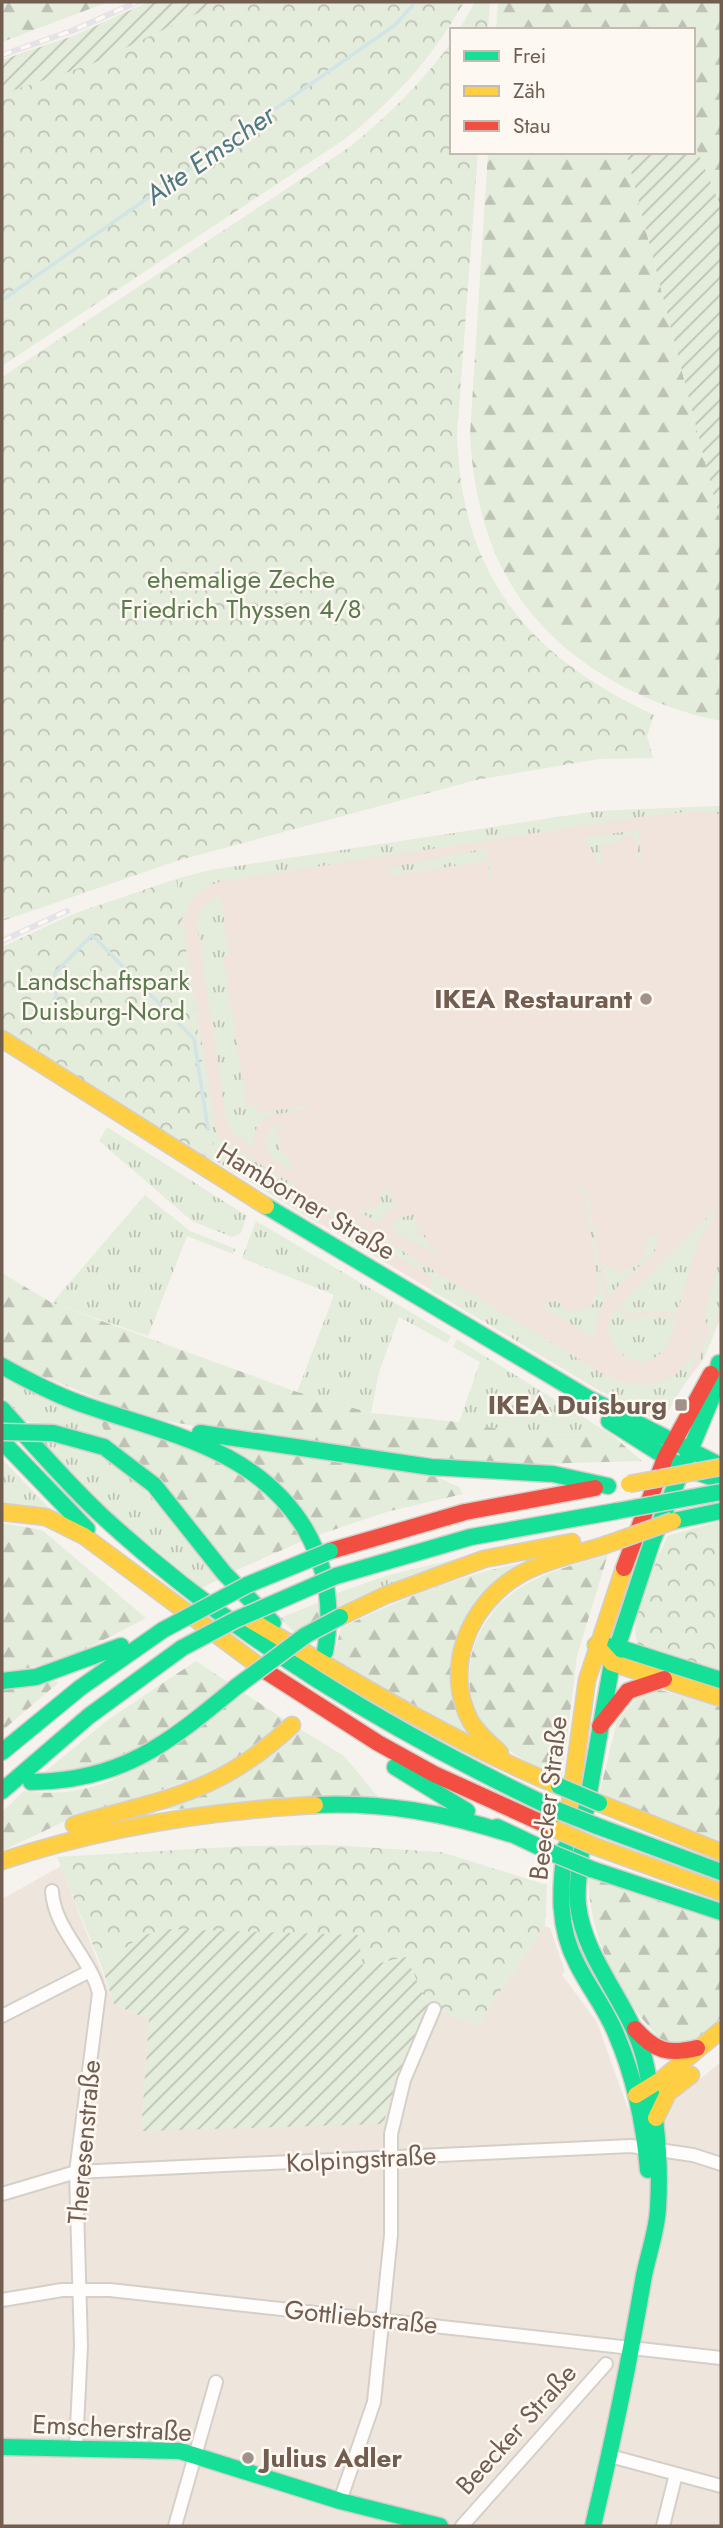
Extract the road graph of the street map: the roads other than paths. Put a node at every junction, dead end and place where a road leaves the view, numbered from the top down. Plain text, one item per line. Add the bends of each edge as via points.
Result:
1 (2, 1039) edge
2 (720, 1360) edge
3 (2, 1366) edge
4 (2, 1409) edge
5 (159, 1427) junction
6 (2, 1432) edge
7 (2, 1441) edge
8 (669, 1451) junction
9 (690, 1452) junction
10 (721, 1466) edge
11 (683, 1468) junction
12 (721, 1480) edge
13 (608, 1486) junction
14 (721, 1492) edge
15 (721, 1511) edge
16 (2, 1512) edge
17 (607, 1540) junction
18 (170, 1575) junction
19 (161, 1592) junction
20 (163, 1630) junction
21 (596, 1645) junction
22 (617, 1647) junction
23 (303, 1652) junction
24 (325, 1652) dead end
25 (612, 1663) junction
26 (664, 1679) junction
27 (2, 1681) edge
28 (721, 1681) edge
29 (283, 1683) junction
30 (721, 1698) edge
31 (292, 1726) dead end
32 (600, 1726) junction
33 (2, 1752) edge
34 (518, 1769) junction
35 (31, 1782) dead end
36 (2, 1791) edge
37 (510, 1834) junction
38 (696, 1842) junction
39 (721, 1845) edge
40 (721, 1852) edge
41 (2, 1861) edge
42 (721, 1872) edge
43 (52, 1891) dead end
44 (721, 1892) edge
45 (719, 1912) edge
46 (90, 1971) junction
47 (434, 2009) dead end
48 (2, 2016) edge
49 (635, 2029) junction
50 (721, 2030) edge
51 (701, 2048) junction
52 (721, 2050) edge
53 (651, 2093) junction
54 (653, 2148) junction
55 (392, 2157) junction
56 (721, 2164) edge
57 (76, 2172) junction
58 (2, 2194) edge
59 (80, 2288) junction
60 (2, 2300) edge
61 (383, 2319) junction
62 (633, 2349) junction
63 (721, 2358) edge
64 (606, 2364) dead end
65 (216, 2382) dead end
66 (76, 2447) junction
67 (2, 2448) edge
68 (196, 2455) junction
69 (610, 2456) junction
70 (676, 2474) junction
71 (721, 2486) edge
72 (340, 2501) junction
73 (175, 2526) edge
74 (402, 2526) edge
75 (440, 2526) edge
76 (462, 2526) edge
77 (593, 2526) edge
78 (663, 2526) edge

1 - 8 main road, Hamborner Straße via 306,1232
2 - 8 main road, Beecker Straße
2 - 9 main road, Beecker Straße via 711,1399
3 - 5 main road via 53,1393
4 - 18 main road via 99,1513
5 - 13 main road via 431,1467 553,1474
5 - 24 main road via 238,1461 270,1482 290,1506 321,1561 328,1598
6 - 23 main road, bridge via 74,1436 104,1447 147,1475 217,1565
7 - 19 main road via 86,1528
8 - 9 main road, Hamborner Straße
8 - 11 main road, Hamborner Straße
8 - 21 main road, Beecker Straße
9 - 10 main road, Hamborner Straße
9 - 11 main road, Beecker Straße
10 - 13 main road, bridge
11 - 12 main road, Hamborner Straße
11 - 22 main road, Beecker Straße
13 - 20 main road, bridge via 465,1512 330,1551 247,1585
14 - 36 main road, bridge via 471,1537 336,1576 182,1648 99,1705
15 - 17 main road, bridge
16 - 19 main road via 46,1517 63,1524
17 - 34 main road via 518,1576 481,1608 467,1630 460,1657 462,1702 482,1736
17 - 35 main road, bridge via 484,1559 397,1590 306,1635 126,1767 81,1781
18 - 23 main road
18 - 42 main road, bridge via 253,1639 447,1758 557,1810
19 - 29 main road
20 - 27 main road via 56,1671 16,1682
20 - 33 main road via 108,1665
21 - 22 main road
21 - 25 main road
21 - 53 main road, Beecker Straße via 573,1784 561,1911 575,1963
22 - 25 main road, Beecker Straße
22 - 28 main road
23 - 34 main road via 400,1710
25 - 26 main road
25 - 32 main road, Beecker Straße
26 - 30 main road
26 - 32 main road via 628,1691
29 - 37 main road via 294,1699 402,1773
29 - 44 main road, bridge via 434,1774 594,1846
31 - 41 main road via 264,1755 198,1792 65,1827
32 - 49 main road, Beecker Straße via 578,1874 579,1904 596,1958
34 - 38 main road, bridge
37 - 41 main road via 414,1808 311,1804 99,1832
37 - 45 main road, bridge via 591,1869
38 - 39 main road
38 - 40 main road
43 - 46 street, Theresenstraße via 52,1906
46 - 48 street
46 - 57 street, Theresenstraße via 99,1993
47 - 55 street via 404,2080 391,2134
49 - 51 main road via 664,2053
49 - 53 main road, Beecker Straße
50 - 51 main road
51 - 53 main road
52 - 53 main road
53 - 54 main road, Beecker Straße
53 - 54 main road, Beecker Straße via 656,2118
54 - 55 street, Kolpingstraße
54 - 56 street, Kolpingstraße
54 - 62 main road, Beecker Straße via 658,2211
55 - 57 street, Kolpingstraße
55 - 61 street
57 - 58 street, Kolpingstraße
57 - 59 street, Theresenstraße
59 - 60 street, Gottliebstraße
59 - 61 street, Gottliebstraße
59 - 66 street, Theresenstraße
61 - 62 street, Gottliebstraße
61 - 72 street via 374,2402
62 - 63 street, Gottliebstraße
62 - 69 main road, Beecker Straße
64 - 76 street, Beecker Straße
65 - 68 street
66 - 67 main road, Emscherstraße
66 - 68 main road, Emscherstraße
68 - 72 main road, Emscherstraße
68 - 73 street
69 - 70 street
69 - 77 main road, Beecker Straße
70 - 71 street
70 - 78 street
72 - 74 main road, Emscherstraße
72 - 75 main road, Emscherstraße

